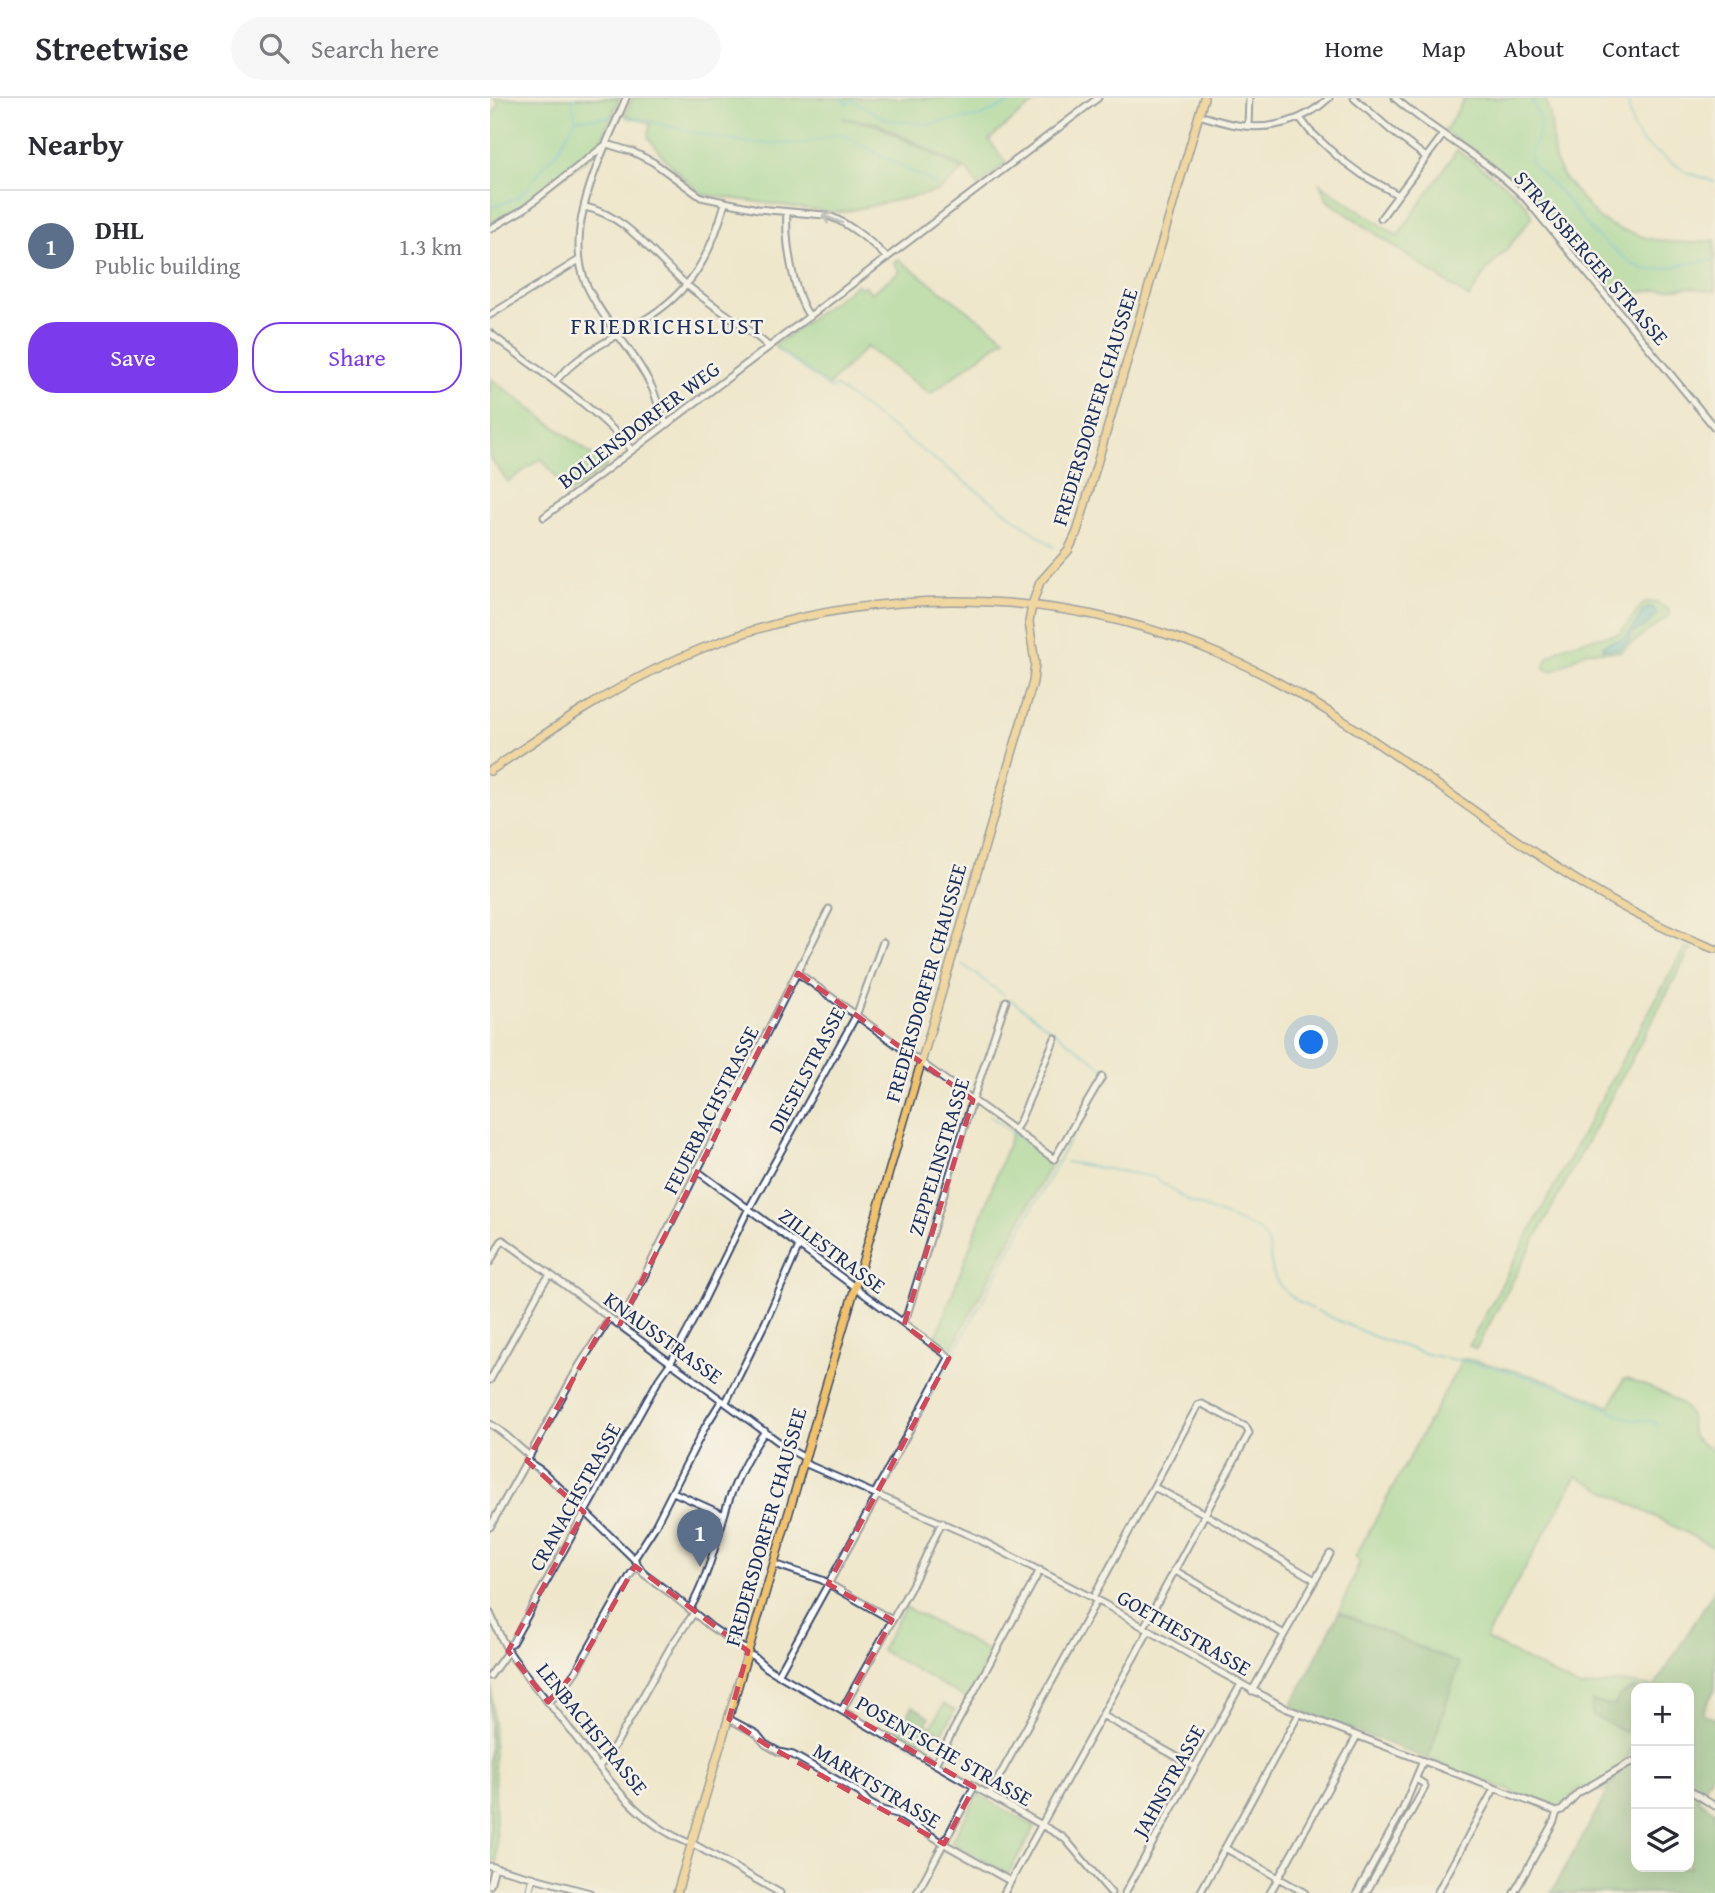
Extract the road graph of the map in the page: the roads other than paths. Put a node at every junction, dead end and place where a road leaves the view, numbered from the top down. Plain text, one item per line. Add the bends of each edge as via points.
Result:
1 (626, 98) edge
2 (1098, 98) edge
3 (1204, 98) edge
4 (1249, 98) edge
5 (1329, 98) edge
6 (1354, 98) edge
7 (1395, 98) edge
8 (1199, 115) junction
9 (1300, 118) junction
10 (1248, 126) junction
11 (1443, 135) junction
12 (607, 144) junction
13 (1426, 157) junction
14 (1398, 195) junction
15 (725, 203) junction
16 (585, 207) junction
17 (787, 212) junction
18 (1381, 218) dead end
19 (490, 229) edge
20 (887, 258) junction
21 (579, 260) junction
22 (686, 285) junction
23 (490, 315) edge
24 (810, 317) junction
25 (490, 332) edge
26 (617, 334) junction
27 (769, 347) junction
28 (555, 382) junction
29 (667, 424) junction
30 (1715, 428) edge
31 (632, 450) junction
32 (544, 517) dead end
33 (1032, 605) junction
34 (490, 771) edge
35 (829, 909) dead end
36 (883, 942) dead end
37 (1715, 949) edge
38 (798, 974) junction
39 (1006, 1001) dead end
40 (856, 1016) junction
41 (1055, 1038) dead end
42 (922, 1062) junction
43 (1102, 1077) dead end
44 (973, 1100) junction
45 (1015, 1129) junction
46 (696, 1170) junction
47 (749, 1209) junction
48 (799, 1246) junction
49 (490, 1262) edge
50 (550, 1275) junction
51 (855, 1288) junction
52 (609, 1319) junction
53 (902, 1322) junction
54 (620, 1324) junction
55 (671, 1362) junction
56 (490, 1380) edge
57 (724, 1401) junction
58 (490, 1424) edge
59 (765, 1432) junction
60 (528, 1458) junction
61 (804, 1460) junction
62 (1154, 1487) junction
63 (673, 1492) junction
64 (876, 1493) junction
65 (584, 1512) junction
66 (1205, 1514) junction
67 (724, 1515) junction
68 (942, 1522) junction
69 (490, 1527) edge
70 (1330, 1554) dead end
71 (634, 1559) junction
72 (774, 1564) junction
73 (638, 1566) junction
74 (1040, 1570) junction
75 (1174, 1570) junction
76 (1315, 1580) junction
77 (828, 1584) junction
78 (1095, 1599) junction
79 (692, 1611) junction
80 (490, 1613) edge
81 (892, 1620) junction
82 (1146, 1629) junction
83 (1284, 1634) junction
84 (507, 1649) junction
85 (748, 1652) junction
86 (778, 1675) junction
87 (490, 1676) edge
88 (1241, 1684) junction
89 (1252, 1690) junction
90 (548, 1702) junction
91 (842, 1710) junction
92 (1299, 1714) junction
93 (1102, 1715) junction
94 (729, 1719) junction
95 (1357, 1736) junction
96 (1423, 1761) junction
97 (1631, 1763) edge
98 (935, 1764) junction
99 (599, 1767) junction
100 (1195, 1767) junction
101 (1416, 1779) junction
102 (974, 1787) junction
103 (1494, 1789) junction
104 (1694, 1793) edge
105 (989, 1796) junction
106 (1715, 1806) edge
107 (1557, 1812) junction
108 (1041, 1825) junction
109 (692, 1843) junction
110 (944, 1844) junction
111 (1225, 1848) junction
112 (492, 1866) edge
113 (533, 1877) junction
114 (1279, 1878) junction
115 (1010, 1881) junction
116 (490, 1885) edge
117 (678, 1890) edge
118 (570, 1891) edge
119 (1109, 1892) edge
120 (528, 1893) edge
121 (590, 1893) edge
122 (780, 1893) edge
123 (917, 1893) edge
124 (1004, 1893) edge
125 (1125, 1893) edge
126 (1200, 1893) edge
127 (1270, 1893) edge
128 (1305, 1893) edge
129 (1357, 1893) edge
130 (1366, 1893) edge
131 (1437, 1893) edge
132 (1514, 1893) edge

1 - 12 street
2 - 20 street, BOLLENSDORFER WEG
3 - 8 main road, FREDERSDORFER CHAUSSEE
4 - 10 street
5 - 9 street
6 - 13 street
7 - 11 street, STRAUSBERGER STRASSE
8 - 10 street
8 - 33 main road, FREDERSDORFER CHAUSSEE via 1077,532 1068,551 1040,582
9 - 10 street via 1279,125
9 - 14 street via 1338,157
11 - 13 street
11 - 30 street, STRAUSBERGER STRASSE via 1525,198
12 - 15 street via 653,162 698,196
12 - 16 street
12 - 19 street via 524,209
13 - 14 street
14 - 18 street
15 - 17 street
15 - 22 street via 713,244
16 - 21 street
16 - 22 street via 631,232
20 -> 17 street via 834,217
17 - 24 street via 792,265
20 - 24 street, BOLLENSDORFER WEG
21 - 23 street
21 - 26 street via 591,294
22 - 26 street via 660,309
22 - 27 street
24 - 27 street, BOLLENSDORFER WEG
25 - 28 street
26 - 28 street via 581,357
26 - 29 street via 645,374
27 - 29 street, BOLLENSDORFER WEG
28 - 31 street
29 - 31 street, BOLLENSDORFER WEG
31 - 32 street, BOLLENSDORFER WEG
33 - 34 main road via 933,601 867,606 730,638 616,690
33 - 37 main road via 1126,622 1228,657 1268,677 1347,723 1566,874 1678,935
33 - 42 main road, FREDERSDORFER CHAUSSEE via 1032,682
35 - 38 street, FEUERBACHSTRASSE
36 - 40 street, DIESELSTRASSE
38 - 40 street
38 - 46 street, FEUERBACHSTRASSE
39 - 44 street, ZEPPELINSTRASSE
40 - 42 street
40 - 47 street, DIESELSTRASSE
41 - 45 street
42 - 44 street
42 - 51 main road, FREDERSDORFER CHAUSSEE
43 - 45 street via 1054,1158
44 - 45 street
44 - 53 street, ZEPPELINSTRASSE
46 - 47 street, ZILLESTRASSE
46 - 54 street, FEUERBACHSTRASSE
47 - 48 street, ZILLESTRASSE
47 - 55 street, DIESELSTRASSE
48 - 51 street, ZILLESTRASSE
48 - 57 street
49 - 50 street, KNAUSSTRASSE via 503,1240
50 - 52 street, KNAUSSTRASSE
50 - 56 street
51 - 53 street, ZILLESTRASSE
51 - 61 main road, FREDERSDORFER CHAUSSEE
52 - 54 street, KNAUSSTRASSE
52 - 60 street
53 - 64 street, ZILLESTRASSE via 949,1357
54 - 55 street, KNAUSSTRASSE
55 - 57 street, KNAUSSTRASSE
55 - 65 street, CRANACHSTRASSE
57 - 59 street, KNAUSSTRASSE
57 - 63 street via 703,1431
58 - 60 street, POSENTSCHE STRASSE
59 - 61 street, KNAUSSTRASSE
59 - 67 street via 739,1475
60 - 65 street, POSENTSCHE STRASSE
60 - 69 street
61 - 64 street, GOETHESTRASSE
61 - 72 main road, FREDERSDORFER CHAUSSEE
62 - 66 street
62 - 66 street via 1200,1404 1247,1427 1249,1433
62 - 78 street
63 - 67 street
63 - 71 street
64 - 68 street, GOETHESTRASSE
64 - 77 street
65 - 71 street, POSENTSCHE STRASSE
65 - 84 street, CRANACHSTRASSE
66 - 75 street
66 - 76 street
67 - 79 street
68 - 74 street, GOETHESTRASSE
68 - 81 street
70 - 76 street
71 - 73 street, POSENTSCHE STRASSE
72 - 77 street
72 - 85 main road, FREDERSDORFER CHAUSSEE
73 - 79 street, POSENTSCHE STRASSE
73 - 90 street via 576,1671
74 - 78 street, GOETHESTRASSE
74 - 98 street
75 - 82 street
75 - 83 street
76 - 83 street
77 - 81 street
77 - 86 street
78 - 82 street, GOETHESTRASSE
78 - 105 street
79 - 85 street, POSENTSCHE STRASSE
79 - 99 street
80 - 84 street, LENBACHSTRASSE
81 - 91 street
82 - 88 street, GOETHESTRASSE
82 - 93 street
83 - 89 street
84 - 87 street, CRANACHSTRASSE
84 - 90 street, LENBACHSTRASSE
85 - 86 street, POSENTSCHE STRASSE
85 - 94 main road, FREDERSDORFER CHAUSSEE
86 - 91 street, POSENTSCHE STRASSE
88 - 89 street, GOETHESTRASSE
88 - 100 street, JAHNSTRASSE
89 - 92 street, GOETHESTRASSE
90 - 99 street, LENBACHSTRASSE
91 - 98 street, POSENTSCHE STRASSE
92 - 95 street, GOETHESTRASSE
92 - 111 street
93 - 100 street
93 - 108 street
94 - 109 main road, FREDERSDORFER CHAUSSEE
94 - 110 street, MARKTSTRASSE via 757,1734 765,1744 793,1755
95 - 96 street, GOETHESTRASSE
95 - 114 street
96 - 101 street
96 - 103 street, GOETHESTRASSE
97 - 107 street via 1578,1793
98 - 102 street, POSENTSCHE STRASSE
99 - 109 street, LENBACHSTRASSE via 650,1820
100 - 125 street, JAHNSTRASSE
101 - 129 street
101 - 130 street via 1425,1787
102 - 105 street, POSENTSCHE STRASSE
102 - 110 street
103 - 107 street, GOETHESTRASSE
103 - 131 street
104 - 106 street
105 - 108 street, POSENTSCHE STRASSE
107 - 132 street
108 - 115 street
108 - 119 street, POSENTSCHE STRASSE via 1066,1840
109 - 117 main road, FREDERSDORFER CHAUSSEE
109 - 122 street, LENBACHSTRASSE
110 - 115 street, MARKTSTRASSE
110 - 123 street
111 - 114 street
111 - 126 street
112 - 113 street
112 - 116 street
113 - 118 street
113 - 120 street
114 - 127 street
114 - 128 street
115 - 124 street
118 - 121 street

